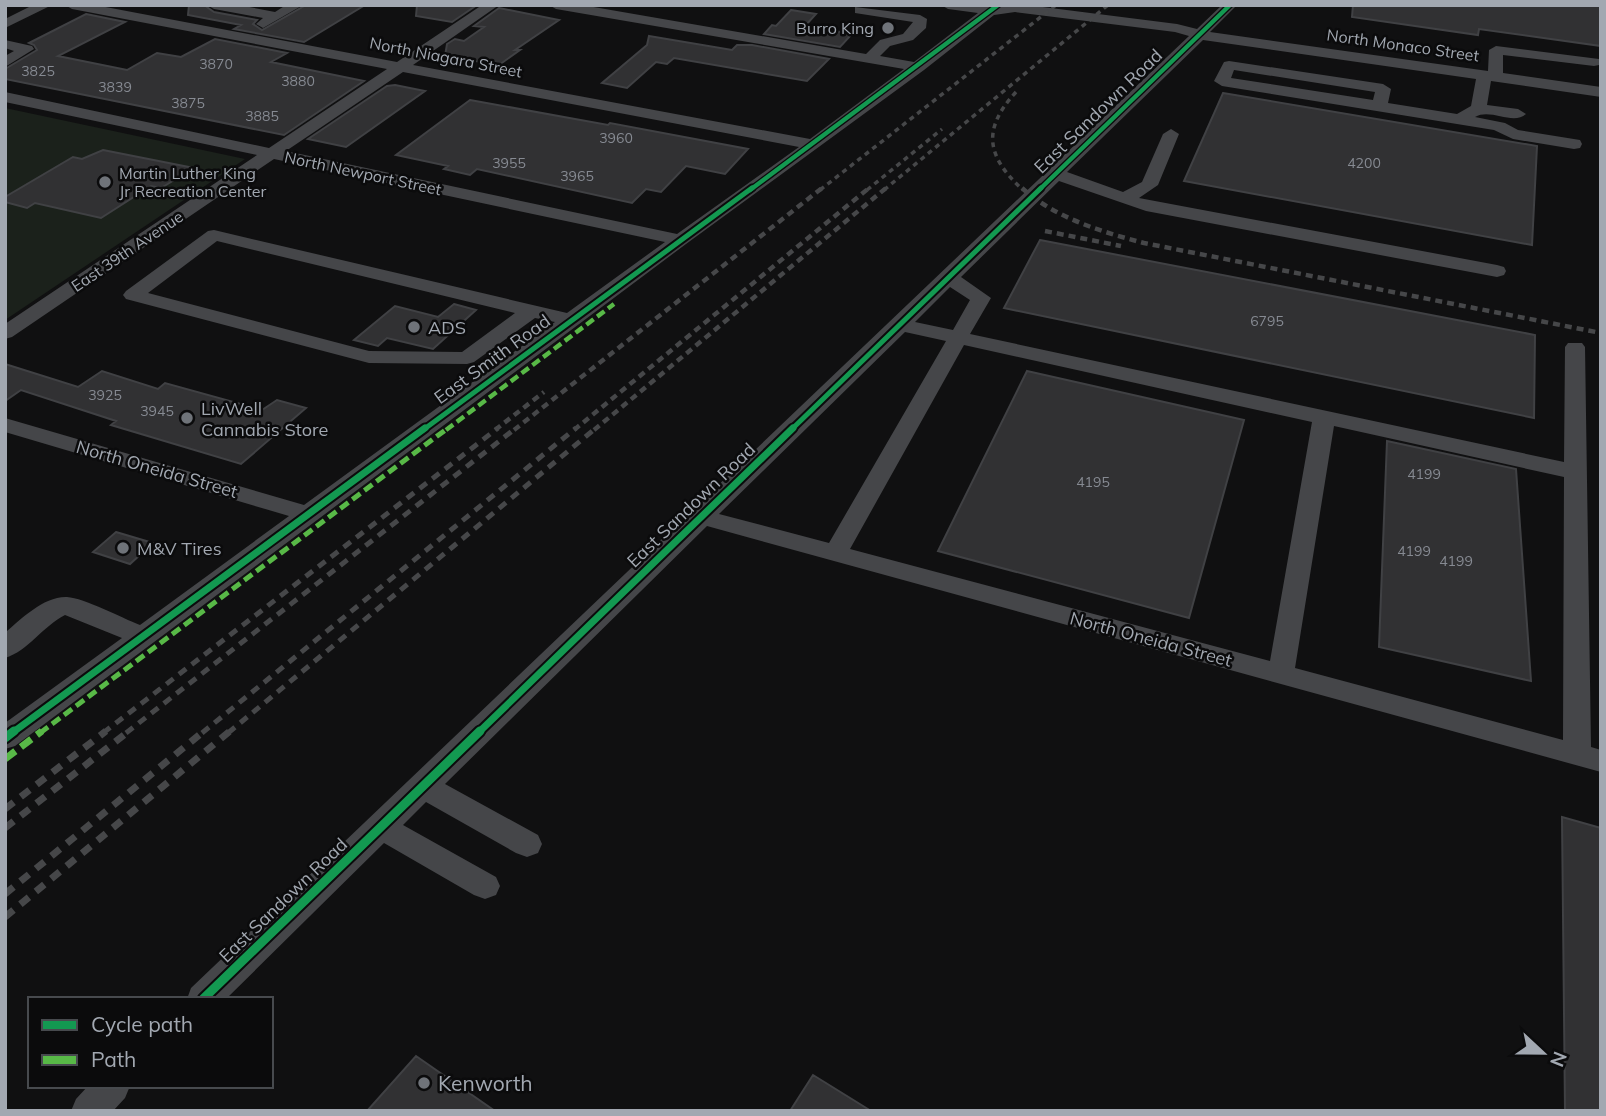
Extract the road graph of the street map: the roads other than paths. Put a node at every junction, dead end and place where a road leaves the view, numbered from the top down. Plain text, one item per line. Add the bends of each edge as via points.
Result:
1 (45, 5) edge
2 (72, 5) edge
3 (214, 5) edge
4 (296, 5) edge
5 (492, 5) edge
6 (556, 5) edge
7 (948, 5) edge
8 (1230, 5) edge
9 (995, 8) edge
10 (860, 10) dead end
11 (894, 10) edge
12 (276, 16) junction
13 (10, 19) edge
14 (1200, 35) junction
15 (241, 37) junction
16 (908, 37) junction
17 (5, 44) edge
18 (945, 47) junction
19 (1309, 49) junction
20 (870, 58) junction
21 (1594, 62) dead end
22 (5, 63) edge
23 (401, 66) junction
24 (919, 67) junction
25 (1300, 75) junction
26 (1489, 75) junction
27 (1601, 92) edge
28 (5, 97) edge
29 (1380, 106) junction
30 (1479, 108) junction
31 (1518, 114) dead end
32 (1460, 119) junction
33 (1171, 134) dead end
34 (1574, 144) dead end
35 (813, 145) junction
36 (270, 154) junction
37 (1056, 174) junction
38 (1125, 198) junction
39 (680, 240) junction
40 (1497, 271) dead end
41 (949, 278) junction
42 (531, 311) junction
43 (570, 320) junction
44 (900, 325) junction
45 (5, 333) edge
46 (959, 337) junction
47 (1575, 347) dead end
48 (1324, 418) junction
49 (5, 425) edge
50 (1576, 472) junction
51 (308, 514) junction
52 (701, 517) junction
53 (836, 553) junction
54 (143, 636) junction
55 (5, 649) edge
56 (1281, 674) junction
57 (7, 735) edge
58 (1589, 757) edge
59 (424, 786) junction
60 (381, 827) junction
61 (527, 844) dead end
62 (485, 886) dead end
63 (205, 997) edge
64 (111, 1088) edge
65 (88, 1111) edge

1 - 13 street
2 - 15 street, North Niagara Street
3 - 12 street
4 - 12 street
5 - 23 street, East 39th Avenue
6 - 20 street
7 - 9 street, North Monaco Street
8 - 14 street, East Sandown Road
9 - 14 street, North Monaco Street via 1003,18 1171,37
9 - 18 street, East Smith Road
10 - 11 street
11 - 16 street via 920,19 921,24
12 - 15 street
14 - 19 street, North Monaco Street
14 - 37 street, East Sandown Road
15 - 23 street, North Niagara Street
16 - 18 street
16 - 20 street via 885,43
17 - 22 street via 27,49
18 - 24 street, East Smith Road
19 - 25 street
19 - 26 street, North Monaco Street
20 - 24 street
21 - 26 street via 1496,50
23 - 35 street, North Niagara Street
23 - 36 street, East 39th Avenue
24 - 35 street, East Smith Road
25 - 29 street via 1384,89
25 - 29 street via 1229,65 1222,81
26 - 27 street, North Monaco Street
26 - 30 street
28 - 36 street, North Newport Street
29 - 32 street
30 - 31 street
30 - 32 street
32 - 34 street
33 - 38 street via 1149,185
35 - 39 street, East Smith Road
36 - 39 street, North Newport Street
36 - 45 street, East 39th Avenue
37 - 38 street
37 - 41 street, East Sandown Road
38 - 40 street via 1146,206
39 - 43 street, East Smith Road
41 - 44 street, East Sandown Road
41 - 46 street via 981,298
42 - 42 street via 214,235 133,295 369,358 467,358
42 - 43 street
43 - 51 street, East Smith Road
44 - 46 street
44 - 52 street, East Sandown Road
46 - 48 street
46 - 53 street
47 - 50 street
48 - 50 street
48 - 56 street
49 - 51 street, North Oneida Street
50 - 58 street
51 - 54 street, East Smith Road
52 - 53 street, North Oneida Street
52 - 59 street, East Sandown Road
53 - 56 street, North Oneida Street
54 - 55 street via 66,606 57,607
54 - 57 street, East Smith Road
56 - 58 street, North Oneida Street
59 - 60 street, East Sandown Road
59 - 61 street
60 - 62 street
60 - 63 street, East Sandown Road
64 - 65 street

